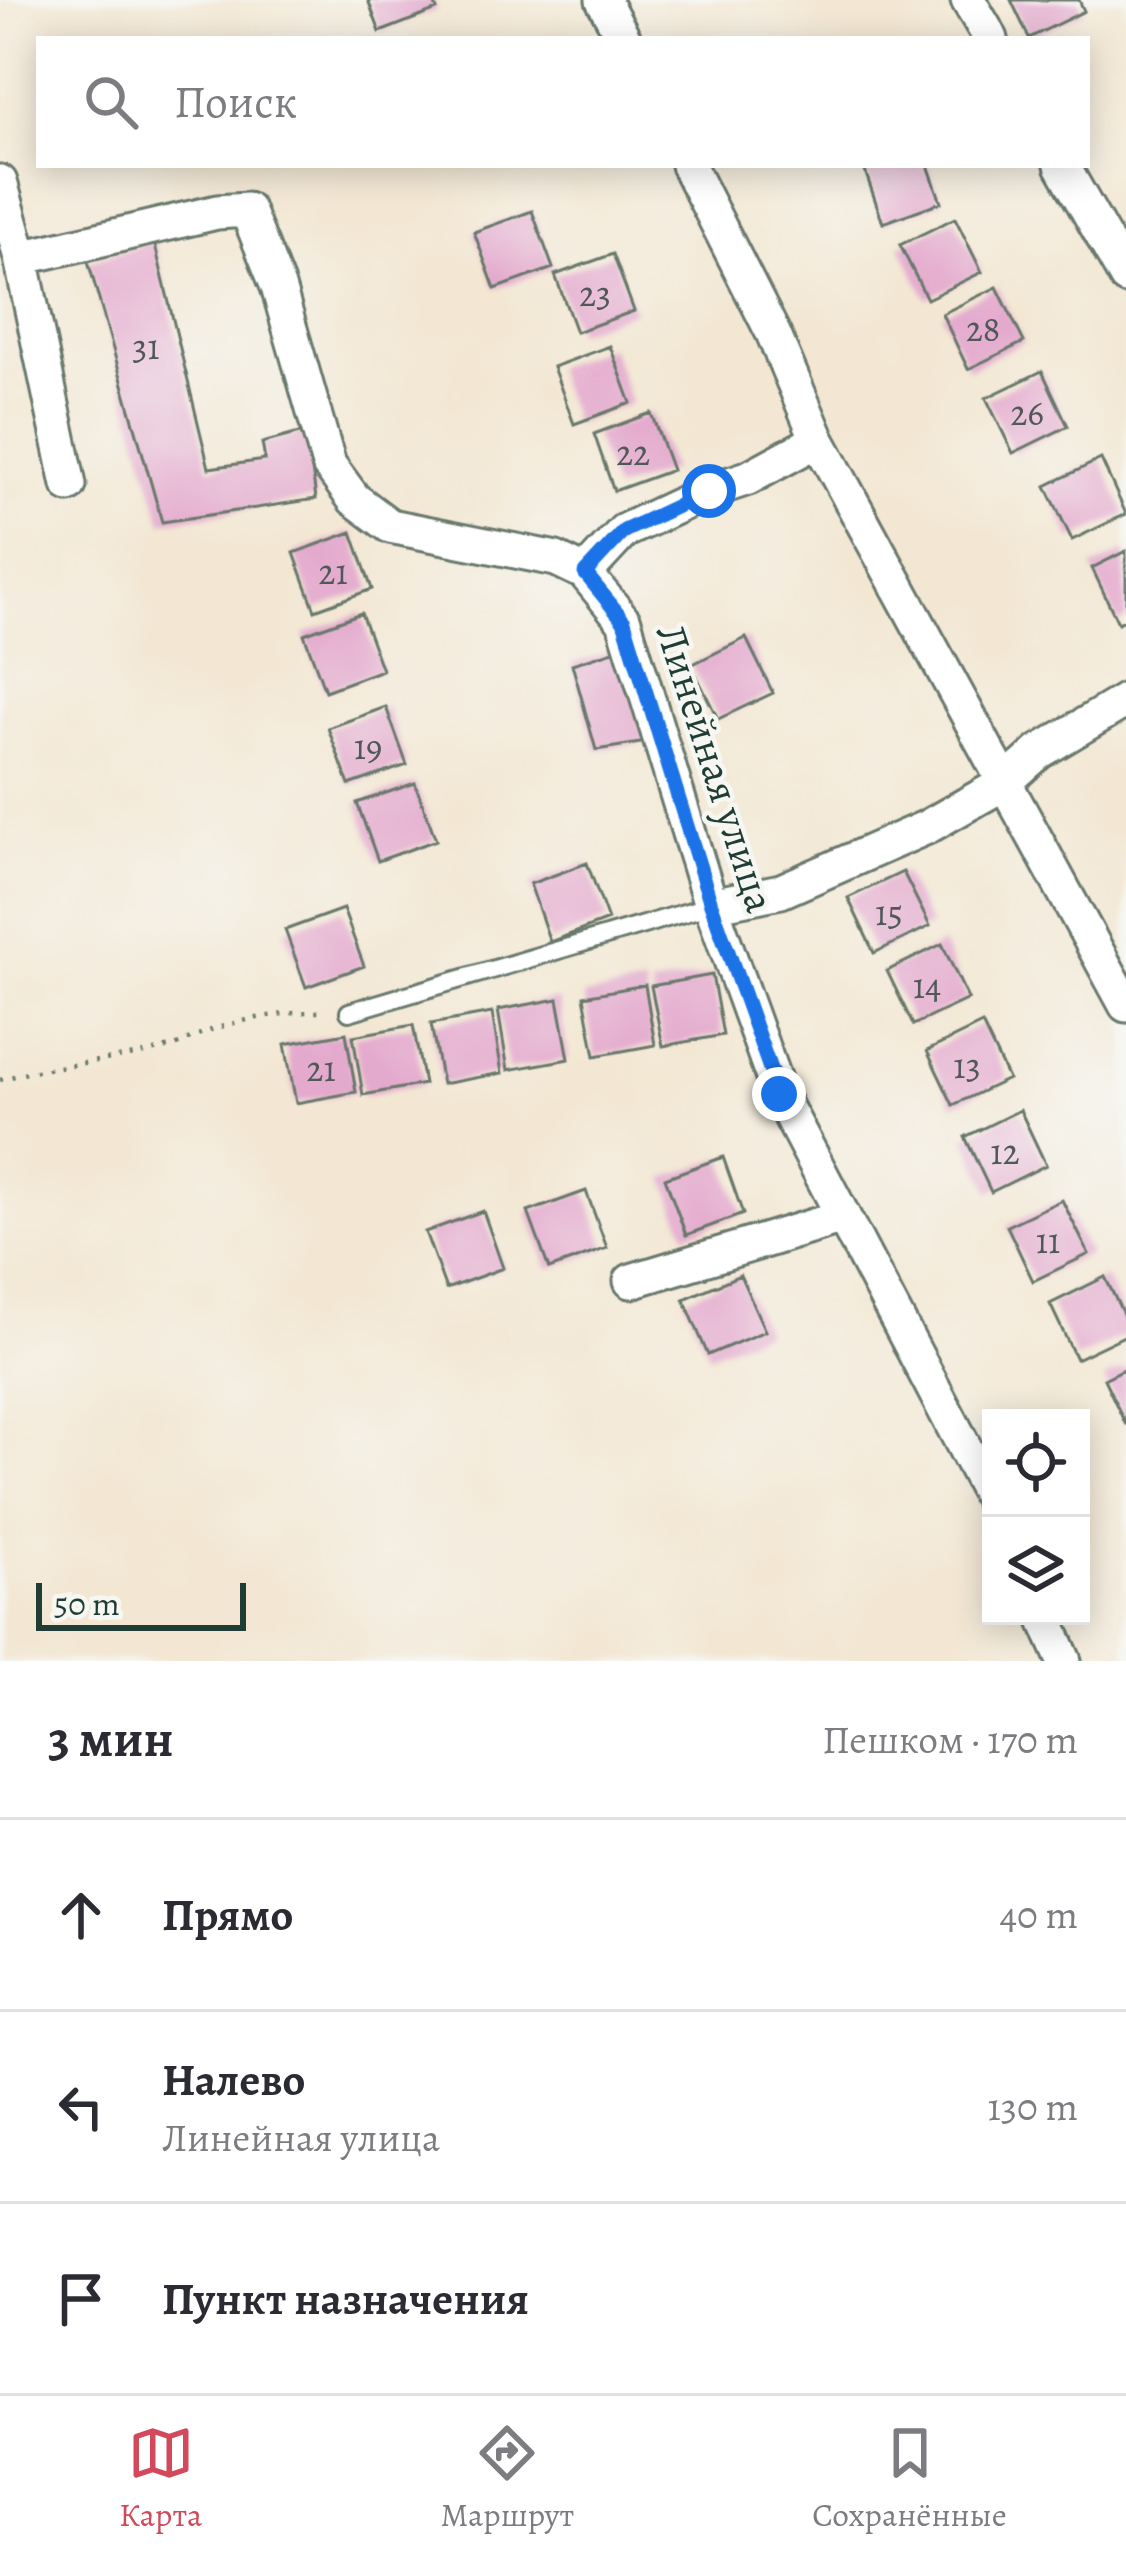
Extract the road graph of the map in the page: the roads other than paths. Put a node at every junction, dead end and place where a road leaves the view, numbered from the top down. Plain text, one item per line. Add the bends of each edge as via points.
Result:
1 (603, 0) edge
2 (968, 0) edge
3 (622, 36) edge
4 (989, 36) edge
5 (690, 168) edge
6 (1064, 168) edge
7 (0, 182) edge
8 (20, 258) junction
9 (1126, 277) edge
10 (818, 440) junction
11 (69, 485) dead end
12 (585, 573) junction
13 (1126, 700) edge
14 (1003, 784) junction
15 (711, 904) junction
16 (1126, 1005) edge
17 (349, 1012) road end
18 (843, 1217) junction
19 (632, 1281) dead end
20 (982, 1481) edge
21 (1048, 1625) edge
22 (1064, 1661) edge

1 - 3 street
2 - 4 street
5 - 10 street
6 - 9 street
7 - 8 street
8 - 11 street
8 - 12 street via 247,210 278,286 329,465 354,499 390,526 556,559
10 - 12 street via 624,531
10 - 14 street
12 - 15 street, Линейная улица via 624,621
13 - 14 street via 1039,752
14 - 15 street via 781,891
14 - 16 street
15 - 17 lane
15 - 18 street, Линейная улица via 779,1094
18 - 19 street
18 - 20 street, Линейная улица
21 - 22 street

